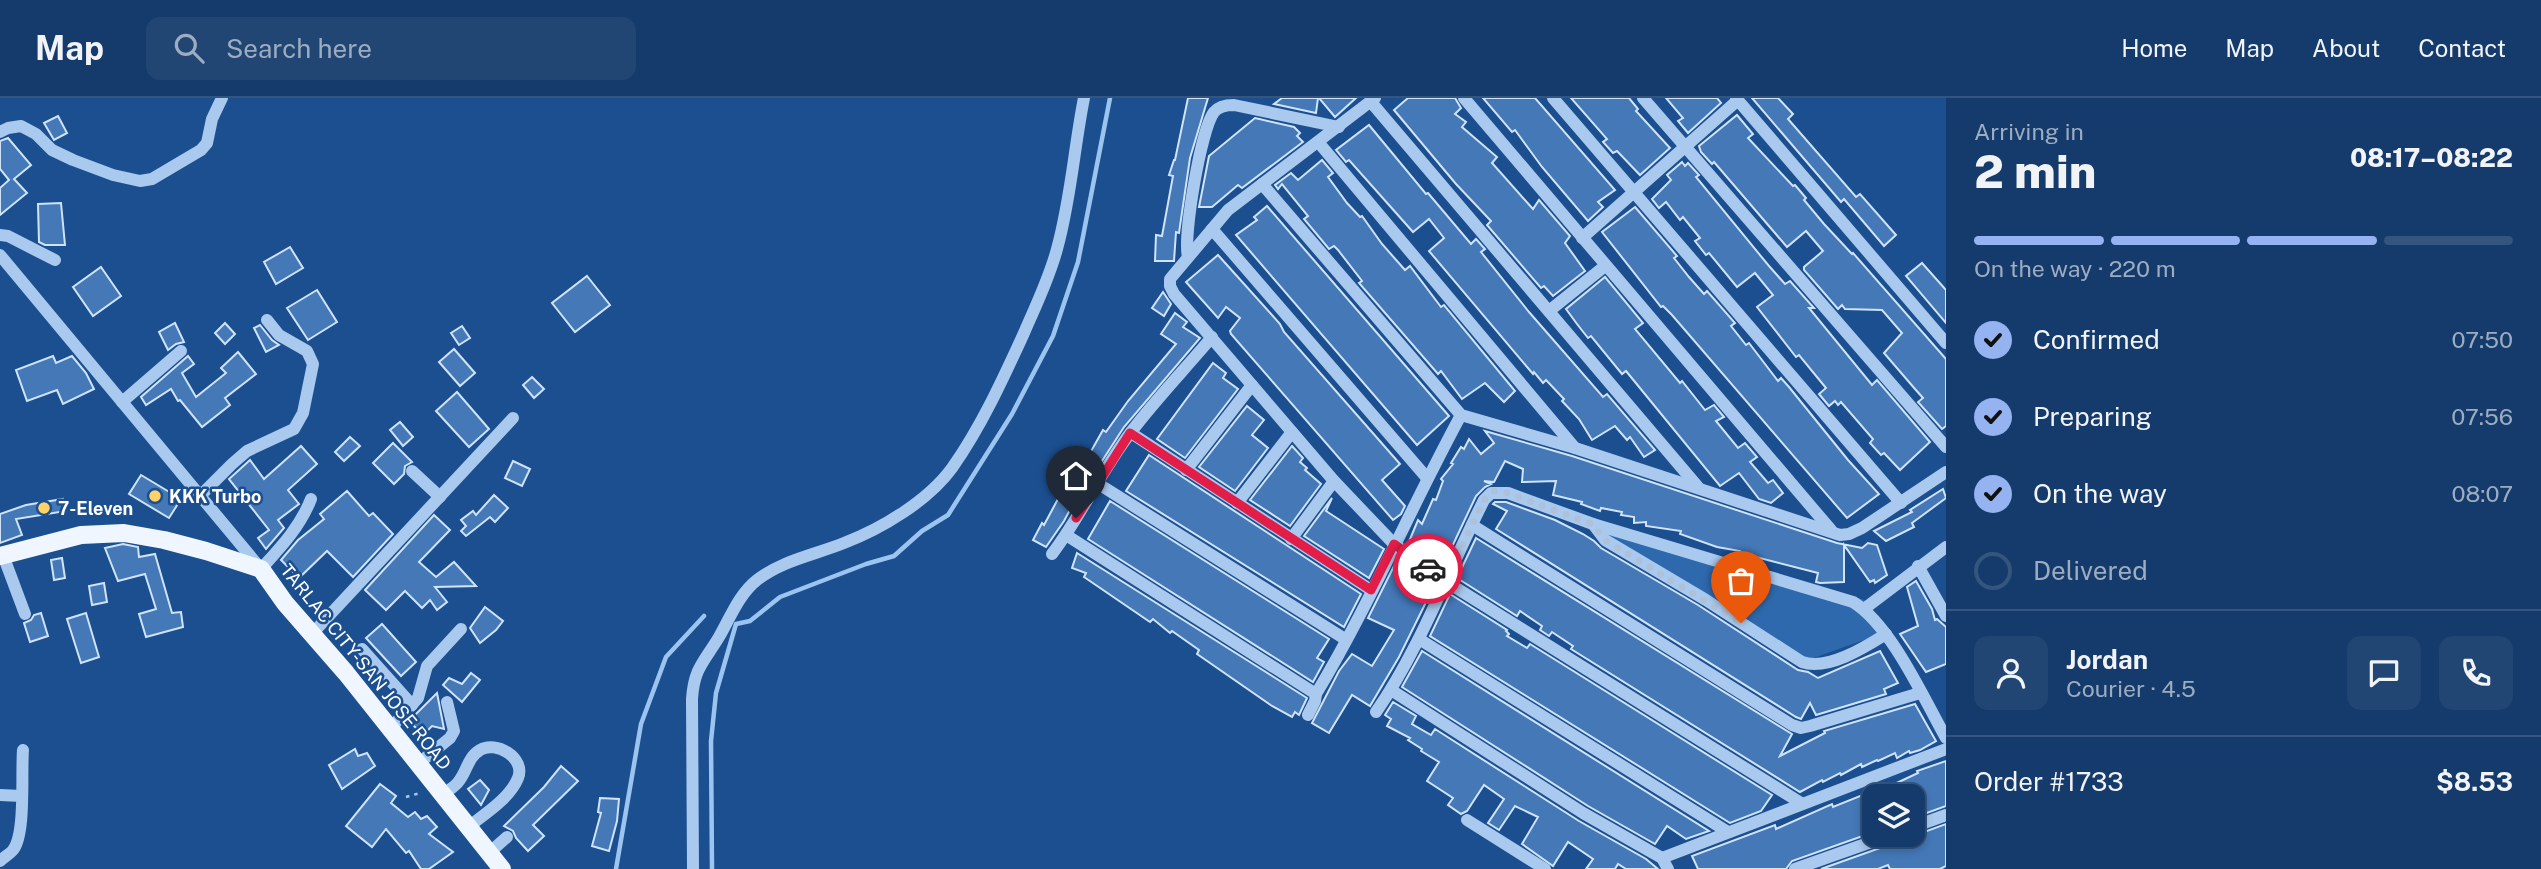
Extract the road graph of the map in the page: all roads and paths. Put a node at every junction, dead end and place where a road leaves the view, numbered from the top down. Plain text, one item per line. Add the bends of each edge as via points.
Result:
1 (222, 98) edge
2 (1084, 98) edge
3 (1464, 98) edge
4 (1553, 98) edge
5 (1643, 98) edge
6 (1737, 99) edge
7 (1373, 100) edge
8 (1339, 127) junction
9 (0, 132) edge
10 (1319, 143) junction
11 (1685, 147) junction
12 (1262, 184) junction
13 (1634, 192) junction
14 (1212, 229) junction
15 (0, 235) edge
16 (1582, 238) junction
17 (0, 255) edge
18 (1188, 257) junction
19 (55, 260) dead end
20 (1605, 266) junction
21 (1549, 312) junction
22 (267, 320) dead end
23 (1212, 337) junction
24 (1946, 343) edge
25 (181, 351) dead end
26 (1252, 385) junction
27 (122, 402) junction
28 (1461, 415) junction
29 (513, 418) dead end
30 (1292, 432) junction
31 (1130, 433) junction
32 (1946, 447) edge
33 (1575, 448) junction
34 (1186, 470) junction
35 (412, 471) dead end
36 (1946, 472) edge
37 (1427, 478) junction
38 (1334, 481) junction
39 (1097, 483) junction
40 (1698, 488) junction
41 (200, 496) junction
42 (440, 497) junction
43 (311, 499) dead end
44 (1237, 503) junction
45 (1901, 503) junction
46 (1592, 524) junction
47 (1472, 525) junction
48 (1831, 531) junction
49 (1066, 535) junction
50 (1291, 538) junction
51 (1394, 544) junction
52 (1946, 547) edge
53 (1052, 554) dead end
54 (2, 555) edge
55 (1918, 566) junction
56 (261, 569) junction
57 (1445, 582) junction
58 (1371, 590) junction
59 (1864, 609) junction
60 (25, 614) dead end
61 (1946, 616) edge
62 (461, 629) dead end
63 (1886, 634) junction
64 (311, 635) junction
65 (1345, 639) junction
66 (1419, 639) junction
67 (362, 649) dead end
68 (1391, 690) junction
69 (1920, 692) junction
70 (1316, 694) junction
71 (447, 702) dead end
72 (412, 705) junction
73 (1376, 712) dead end
74 (1308, 715) dead end
75 (390, 729) junction
76 (1946, 738) edge
77 (1946, 749) edge
78 (23, 750) dead end
79 (418, 764) junction
80 (0, 795) edge
81 (443, 795) junction
82 (21, 796) junction
83 (1801, 803) junction
84 (1946, 815) edge
85 (1467, 820) dead end
86 (1925, 823) edge
87 (468, 827) junction
88 (1728, 832) junction
89 (507, 837) dead end
90 (1862, 845) edge
91 (489, 853) junction
92 (0, 860) edge
93 (1665, 863) edge
94 (502, 869) edge
95 (693, 869) edge
96 (1545, 869) edge
97 (1795, 869) edge

1 - 9 street via 201,150 152,179 140,181 73,160 21,126
2 - 95 street via 1075,166 1046,284 987,409 950,470 914,506 862,536 807,554 754,582 699,666 692,699
3 - 16 street
4 - 13 street
5 - 11 street
6 - 11 street
6 - 24 street
7 - 8 street
7 - 21 street
8 - 10 street
8 - 18 street via 1234,105 1216,110 1205,131 1195,183 1186,237
10 - 12 street
10 - 33 street
11 - 13 street
11 - 32 street
12 - 14 street
12 - 28 street
13 - 16 street
13 - 45 street
14 - 18 street
14 - 37 street
15 - 19 street
16 - 20 street
17 - 27 street
18 - 23 street via 1170,279 1170,286
20 - 21 street
20 - 48 street
21 - 40 street
22 - 41 street via 279,335 307,351 313,364 303,414 294,429 247,452
23 - 26 street
23 - 31 street
25 - 27 street
26 - 30 street
26 - 34 street
27 - 41 street
28 - 33 street
28 - 37 street
29 - 42 street
30 - 38 street
30 - 44 street
31 - 34 street
31 - 39 street
33 - 40 street
34 - 44 street
35 - 42 street
36 - 45 street
37 - 51 street
38 - 50 street
38 - 51 street
39 - 49 street
39 - 65 street
40 - 48 street
41 - 56 street
42 - 64 street
43 - 56 street via 288,540
44 - 50 street
45 - 48 street via 1851,533
46 - 47 street via 1494,491 1484,500
46 - 59 street
46 - 63 street via 1605,540 1801,662 1827,663
47 - 57 street
47 - 69 street via 1792,725 1810,726
49 - 53 street
49 - 70 street
50 - 58 street
51 - 57 street
51 - 58 street
52 - 55 street
54 - 56 main road, TARLAC CITY-SAN JOSE ROAD via 81,535 124,533
54 - 60 street
55 - 59 street
55 - 61 street
56 - 64 main road, TARLAC CITY-SAN JOSE ROAD
57 - 66 street
57 - 83 street
58 - 65 street
59 - 63 street
62 - 72 street via 427,666
63 - 69 street
64 - 75 main road, TARLAC CITY-SAN JOSE ROAD
65 - 70 street
66 - 68 street
66 - 88 street
67 - 72 street
68 - 73 street
68 - 93 street
69 - 76 street
70 - 74 street
71 - 79 street via 454,731
72 - 75 street
75 - 79 main road, TARLAC CITY-SAN JOSE ROAD
77 - 83 street
78 - 82 street
79 - 81 main road, TARLAC CITY-SAN JOSE ROAD
80 - 82 street
81 - 87 main road, TARLAC CITY-SAN JOSE ROAD
81 - 87 street via 461,779 482,748 500,747 516,760 518,778
82 - 92 street via 21,833 14,849
83 - 88 street
84 - 86 street
85 - 96 street
87 - 91 main road, TARLAC CITY-SAN JOSE ROAD
88 - 93 street
89 - 91 street
90 - 97 street
91 - 94 main road, TARLAC CITY-SAN JOSE ROAD

